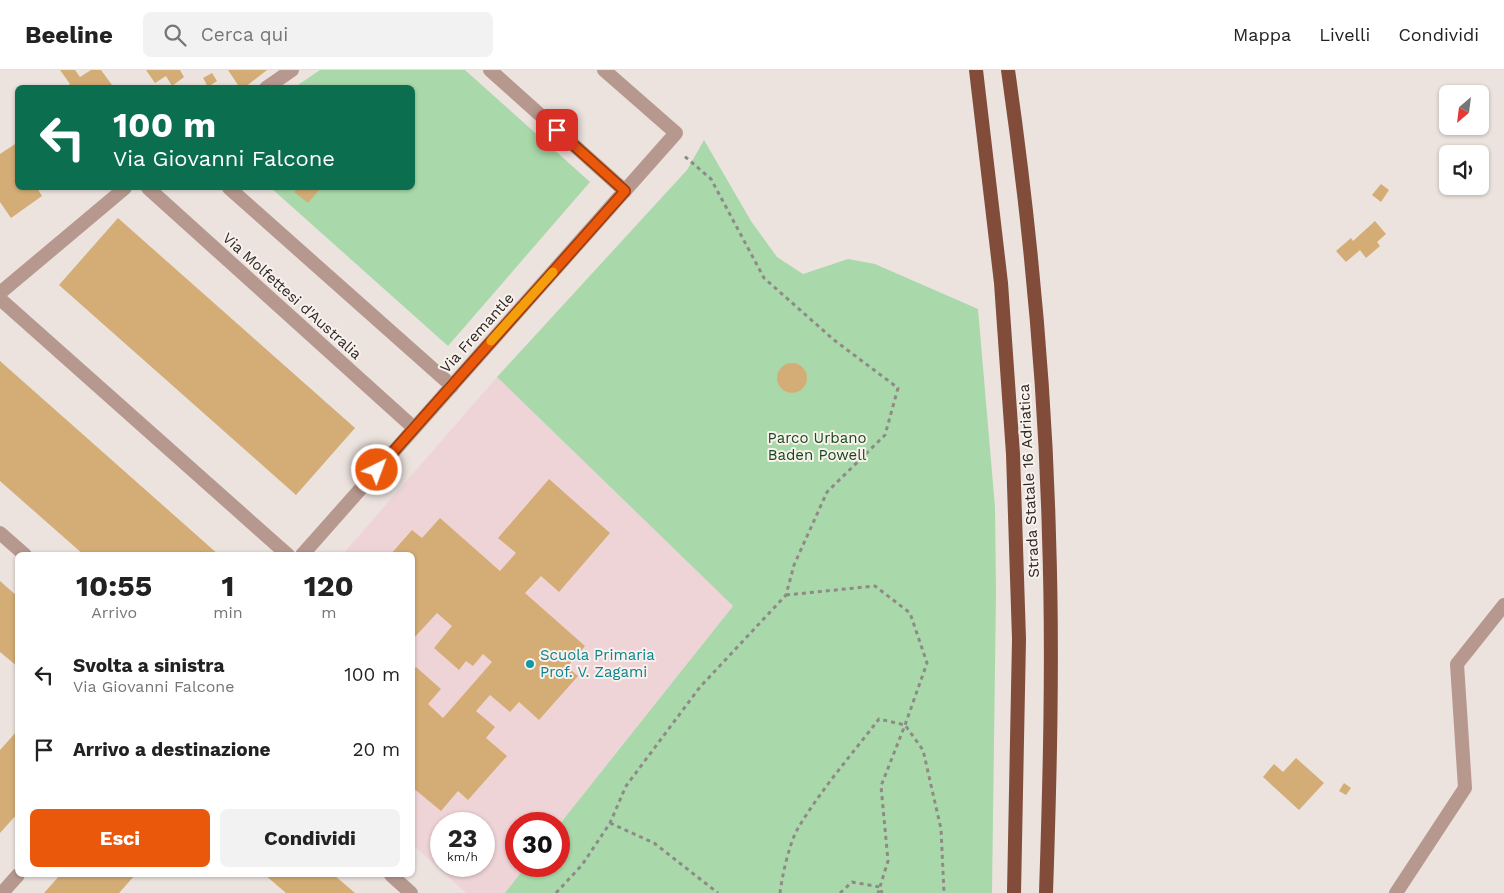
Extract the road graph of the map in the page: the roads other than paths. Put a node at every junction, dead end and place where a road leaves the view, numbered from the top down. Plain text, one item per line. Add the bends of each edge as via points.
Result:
1 (292, 70) edge
2 (490, 70) edge
3 (604, 70) edge
4 (976, 70) edge
5 (1008, 70) edge
6 (270, 85) edge
7 (123, 190) edge
8 (150, 190) edge
9 (231, 190) edge
10 (625, 191) junction
11 (0, 293) edge
12 (0, 299) edge
13 (452, 386) junction
14 (414, 428) junction
15 (0, 534) edge
16 (21, 552) edge
17 (285, 552) edge
18 (305, 552) edge
19 (1504, 605) edge
20 (16, 877) edge
21 (392, 877) edge
22 (2, 893) edge
23 (411, 893) edge
24 (1014, 893) edge
25 (1046, 893) edge
26 (1396, 893) edge

1 - 6 street
2 - 10 street
3 - 10 street, Via Fremantle via 672,137
4 - 24 highway, Strada Statale 16 Adriatica via 1001,283 1013,454 1019,638
5 - 25 highway, Strada Statale 16 Adriatica via 1033,283 1049,536 1050,791
7 - 11 street
8 - 14 street, Via Molfettesi d'Australia
9 - 13 street
10 - 13 street, Via Fremantle
12 - 17 street
13 - 14 street, Via Fremantle
14 - 18 street, Via Fremantle
15 - 16 street
19 - 26 street via 1457,664 1465,788
20 - 22 street
21 - 23 street

